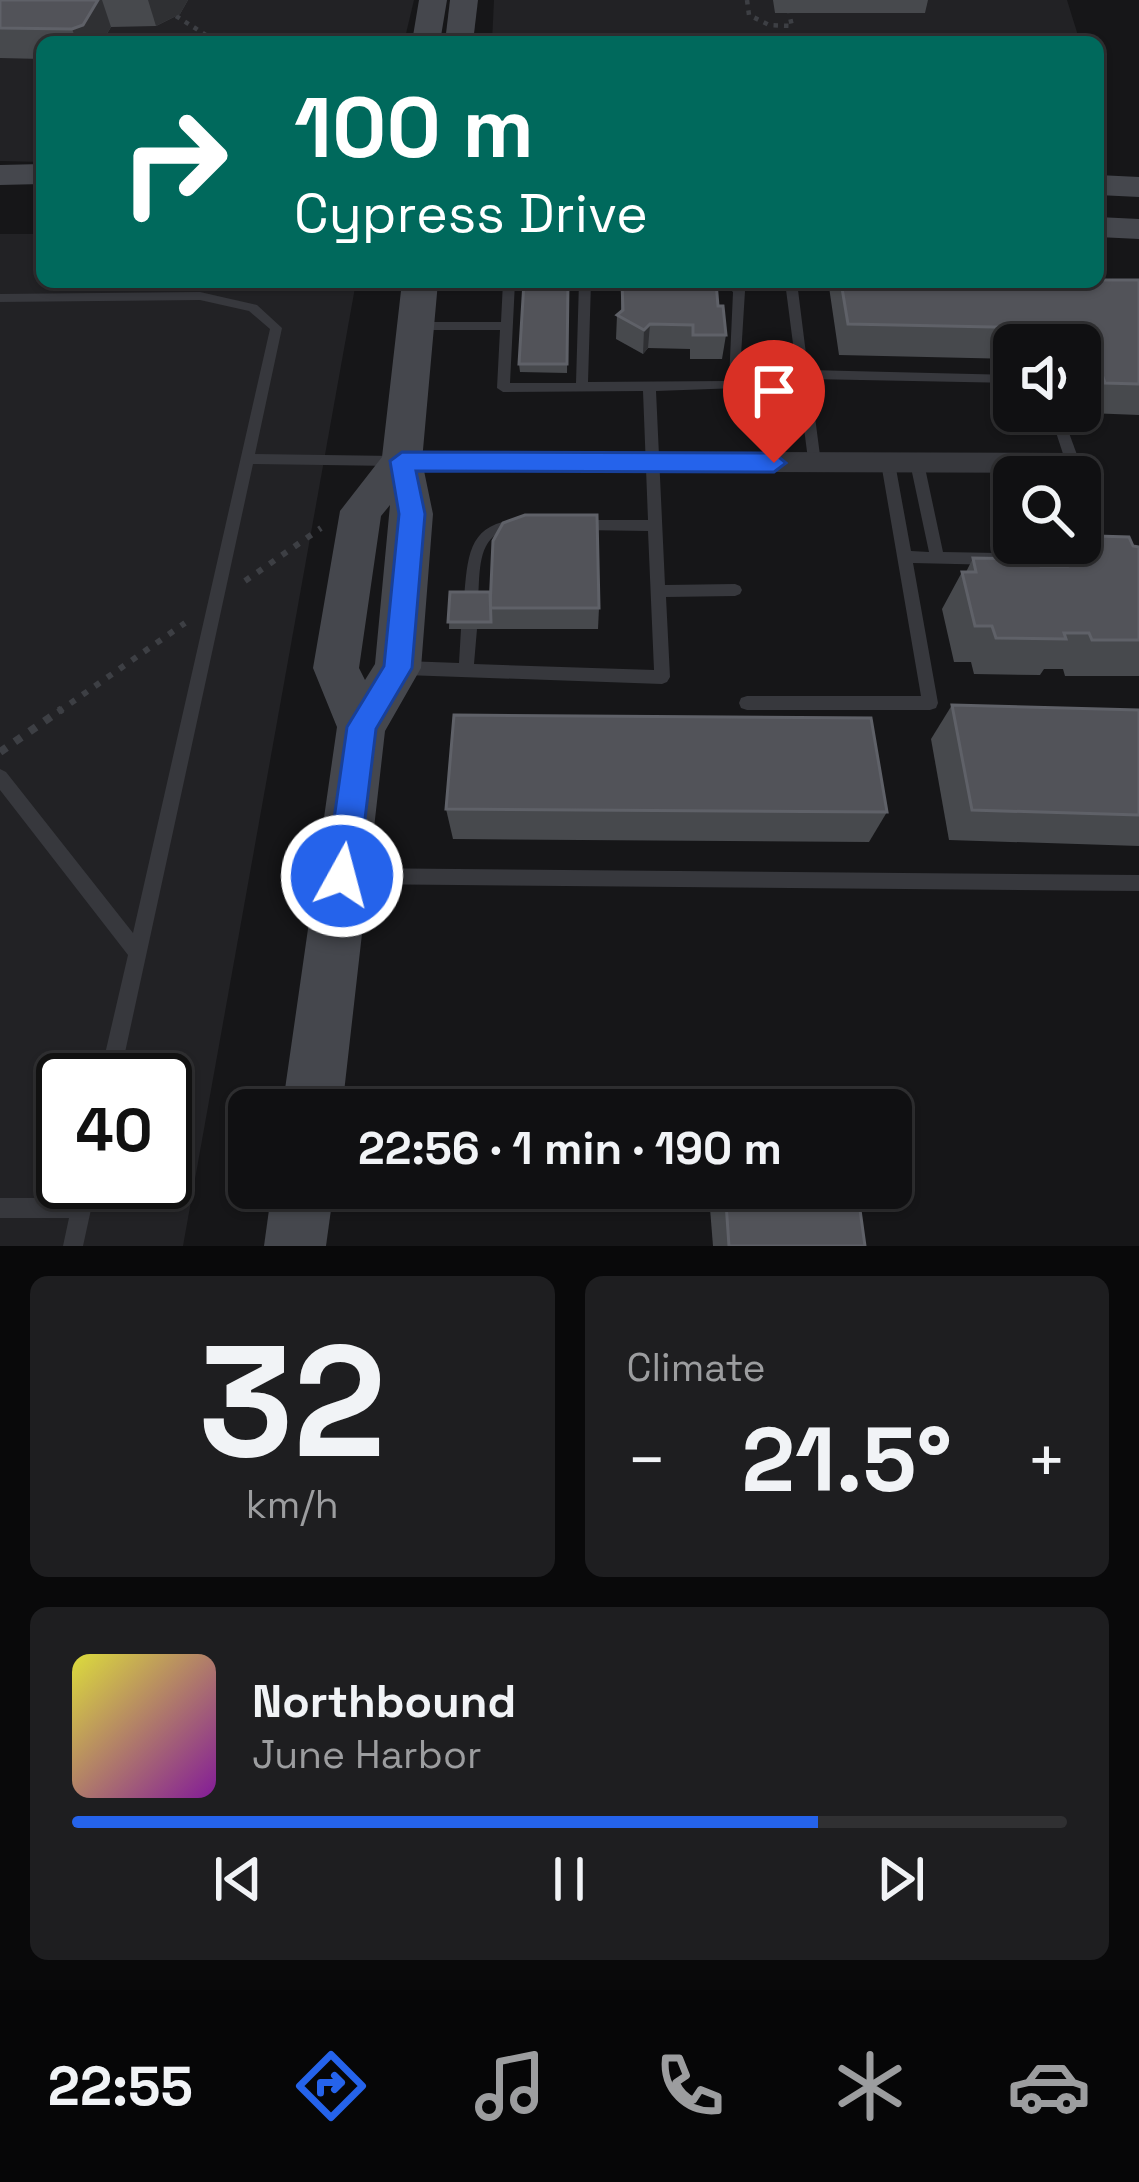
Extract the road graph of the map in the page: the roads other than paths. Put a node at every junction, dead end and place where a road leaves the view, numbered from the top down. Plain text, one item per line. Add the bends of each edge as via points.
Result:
1 (433, 0) edge
2 (464, 0) edge
3 (427, 36) edge
4 (460, 36) edge
5 (36, 174) edge
6 (0, 175) edge
7 (1104, 185) edge
8 (1139, 187) edge
9 (0, 202) edge
10 (36, 203) edge
11 (1104, 227) edge
12 (1139, 229) edge
13 (419, 288) edge
14 (509, 288) edge
15 (586, 288) edge
16 (735, 288) edge
17 (791, 288) edge
18 (0, 298) edge
19 (416, 326) junction
20 (507, 326) junction
21 (805, 374) junction
22 (993, 378) edge
23 (649, 386) junction
24 (583, 387) junction
25 (247, 459) junction
26 (402, 461) junction
27 (653, 462) junction
28 (814, 463) junction
29 (888, 463) junction
30 (917, 463) junction
31 (993, 463) edge
32 (548, 524) edge
33 (570, 525) edge
34 (656, 526) junction
35 (903, 557) junction
36 (937, 557) junction
37 (993, 559) edge
38 (735, 590) dead end
39 (659, 591) junction
40 (471, 599) edge
41 (469, 629) edge
42 (398, 668) junction
43 (466, 670) junction
44 (747, 704) dead end
45 (362, 727) junction
46 (0, 777) edge
47 (342, 876) junction
48 (1139, 883) edge
49 (138, 954) junction
50 (116, 1053) edge
51 (315, 1089) edge
52 (0, 1208) edge
53 (36, 1208) edge
54 (81, 1209) edge
55 (299, 1209) edge
56 (73, 1246) edge
57 (295, 1246) edge

1 - 3 street
2 - 4 street
5 - 6 street
7 - 8 street
9 - 10 street
11 - 12 street
13 - 19 street
14 - 20 lane
15 - 24 lane
16 - 23 lane via 735,385
17 - 21 lane
18 - 25 lane via 200,296 253,308 276,328
19 - 20 lane
19 - 26 street
20 - 24 lane via 503,388
21 - 22 lane
21 - 28 lane
23 - 24 lane
23 - 27 lane
25 - 26 lane
25 - 49 lane
26 - 27 street
26 - 42 street via 412,514
26 - 45 street via 361,512 336,668
27 - 28 street
27 - 34 lane
28 - 29 street
29 - 30 street
29 - 35 lane
30 - 31 street
30 - 36 lane
32 - 40 lane via 505,524 481,537
33 - 34 lane
34 - 39 lane
35 - 36 lane
35 - 44 lane via 930,703
36 - 37 lane
38 - 39 lane
39 - 43 lane via 662,677
41 - 43 lane
42 - 43 lane
42 - 45 street
45 - 47 street
46 - 49 lane
47 - 48 lane
47 - 51 street
49 - 50 lane
52 - 53 lane
54 - 56 lane
55 - 57 street

